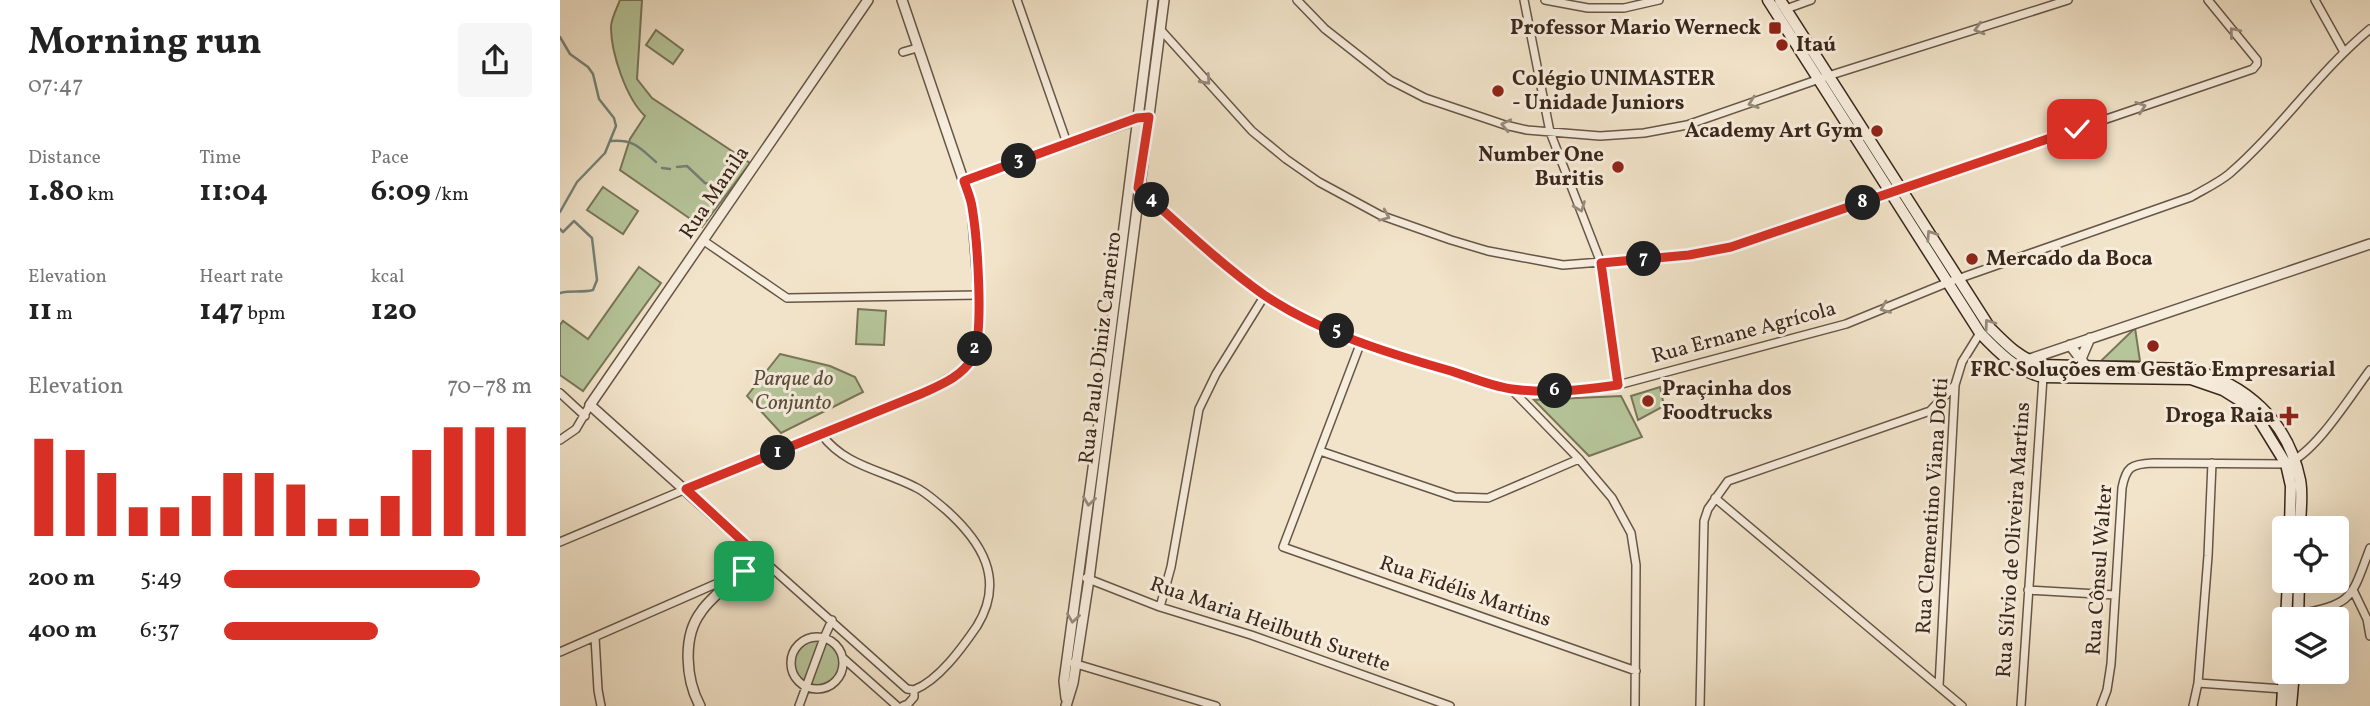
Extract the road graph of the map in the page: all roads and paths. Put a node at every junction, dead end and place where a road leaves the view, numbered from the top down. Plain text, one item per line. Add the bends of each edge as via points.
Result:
1 (867, 0) edge
2 (902, 0) edge
3 (1017, 0) edge
4 (1153, 0) edge
5 (1164, 0) edge
6 (1297, 0) edge
7 (1524, 0) edge
8 (1545, 0) edge
9 (1658, 0) edge
10 (1768, 0) edge
11 (1811, 0) edge
12 (2068, 0) edge
13 (2208, 0) edge
14 (2315, 0) edge
15 (1785, 3) edge
16 (1160, 29) junction
17 (2370, 29) edge
18 (917, 48) junction
19 (903, 52) dead end
20 (2344, 52) junction
21 (1828, 76) junction
22 (1817, 80) junction
23 (1149, 117) junction
24 (1137, 118) junction
25 (1550, 132) junction
26 (1067, 143) junction
27 (964, 181) junction
28 (1138, 188) junction
29 (1896, 192) junction
30 (704, 241) junction
31 (2370, 244) edge
32 (1601, 263) junction
33 (1960, 280) junction
34 (1948, 282) junction
35 (979, 295) junction
36 (1265, 295) junction
37 (1980, 333) junction
38 (2090, 338) junction
39 (1361, 342) junction
40 (2070, 345) junction
41 (2027, 360) junction
42 (2084, 362) junction
43 (2370, 370) edge
44 (2043, 377) junction
45 (2072, 378) junction
46 (1618, 385) junction
47 (1955, 385) junction
48 (1511, 389) junction
49 (560, 393) edge
50 (590, 405) junction
51 (585, 416) junction
52 (822, 435) junction
53 (560, 440) edge
54 (1102, 440) junction
55 (1320, 451) junction
56 (1579, 459) junction
57 (2291, 462) junction
58 (2212, 463) junction
59 (686, 489) junction
60 (1715, 498) junction
61 (2290, 516) edge
62 (2300, 516) edge
63 (560, 542) edge
64 (2370, 548) edge
65 (765, 562) junction
66 (744, 571) junction
67 (1079, 575) junction
68 (1089, 579) junction
69 (2028, 590) junction
70 (2354, 592) junction
71 (2115, 596) junction
72 (1160, 607) junction
73 (2331, 607) edge
74 (832, 620) junction
75 (2370, 636) edge
76 (595, 637) junction
77 (824, 638) junction
78 (560, 652) edge
79 (843, 658) junction
80 (1071, 663) junction
81 (1636, 671) junction
82 (2198, 683) junction
83 (2283, 684) edge
84 (2293, 684) edge
85 (1939, 686) junction
86 (805, 687) junction
87 (2283, 689) junction
88 (914, 694) junction
89 (1199, 699) junction
90 (1066, 703) edge
91 (601, 706) edge
92 (700, 706) edge
93 (799, 706) edge
94 (899, 706) edge
95 (918, 706) edge
96 (1189, 706) edge
97 (1216, 706) edge
98 (1450, 706) edge
99 (1635, 706) edge
100 (1700, 706) edge
101 (1962, 706) edge
102 (2021, 706) edge
103 (2101, 706) edge
104 (2193, 706) edge
105 (2282, 706) edge
106 (2291, 706) edge

1 - 30 street, Rua Manila
2 - 18 street
3 - 26 street
4 - 24 street, Rua Paulo Diniz Carneiro
5 - 16 street, Rua Paulo Diniz Carneiro
25 -> 6 street via 1488,121 1390,80 1325,29
7 - 25 street
8 - 9 street via 1588,8 1624,8
10 - 15 main road via 1780,7
10 - 22 main road
11 - 15 street
12 -> 21 street
29 -> 13 street via 2253,69 2257,60
14 - 20 street
15 - 21 main road
16 - 23 street, Rua Paulo Diniz Carneiro
16 -> 32 street via 1252,131 1319,182 1380,215 1488,251 1563,265
17 - 20 street, Rua Ernane Agrícola
18 - 19 street
18 - 27 street
20 - 33 street, Rua Ernane Agrícola via 2227,176 2191,197
21 - 22 street
21 - 29 main road
22 -> 25 street via 1687,125 1600,136
22 - 29 main road
23 - 24 street
23 - 28 street, Rua Paulo Diniz Carneiro
24 - 26 street
24 - 54 street, Rua Paulo Diniz Carneiro
25 -> 32 street
26 - 27 street
27 - 35 street via 972,206
28 - 36 street, Rua Ernane Agrícola
28 - 54 street, Rua Paulo Diniz Carneiro
29 - 32 street via 1731,247
33 -> 29 main road
29 - 34 main road
30 - 35 street via 787,298
30 - 50 street, Rua Manila
31 - 38 street
32 - 46 street
33 - 34 street, Rua Ernane Agrícola
41 -> 33 main road via 1990,328
34 - 37 main road
34 -> 46 street, Rua Ernane Agrícola via 1846,324
35 - 52 street via 978,341 972,359 960,373
36 - 39 street, Rua Ernane Agrícola
36 - 72 street via 1199,409
37 - 44 main road via 2022,370
37 - 47 street, Rua Clementino Viana Dotti via 1962,362
38 - 40 street
38 - 42 street
39 - 48 street, Rua Ernane Agrícola
39 - 55 street
40 - 41 street
40 - 42 street
41 - 42 main road via 2041,365
42 - 45 main road
42 - 57 main road via 2189,369 2229,382 2258,402 2279,431
43 - 57 street via 2321,436
44 - 45 main road
44 - 69 street, Rua Sílvio de Oliveira Martins
45 - 57 main road via 2191,379 2223,390 2254,412
46 - 48 street, Rua Ernane Agrícola via 1570,392
47 - 60 street via 1930,411 1728,481
47 - 85 street, Rua Clementino Viana Dotti
48 - 56 street
49 - 51 street
50 - 51 street
50 - 59 street
51 - 53 street
52 - 59 street
52 - 88 street via 846,458 932,498 974,538 983,554 987,609 960,652
54 -> 67 street, Rua Paulo Diniz Carneiro
54 - 68 street, Rua Paulo Diniz Carneiro
55 - 56 street via 1469,498 1488,498
55 - 81 street, Rua Fidélis Martins via 1283,547
56 - 81 street via 1612,498 1631,533 1636,565
57 - 58 street, Rua Cônsul Walter
57 - 61 main road
57 - 62 main road via 2301,484
58 - 71 street, Rua Cônsul Walter via 2140,463 2129,468 2122,488
58 - 82 street
59 - 63 street
59 - 65 street
60 - 85 street
60 - 100 street via 1704,521
64 - 70 street
65 - 66 street
65 - 74 street
66 - 76 street
66 - 92 street via 701,611 694,624 689,664
67 - 68 street, Rua Maria Heilbuth Surette
67 -> 80 street, Rua Paulo Diniz Carneiro
68 - 72 street, Rua Maria Heilbuth Surette
68 - 80 street, Rua Paulo Diniz Carneiro
69 - 71 street
69 - 102 street, Rua Sílvio de Oliveira Martins
70 - 73 street
70 - 75 street
71 - 103 street, Rua Cônsul Walter via 2111,664
72 - 98 street, Rua Maria Heilbuth Surette
74 - 77 street
74 - 88 street
76 - 78 street
76 - 91 street
77 - 79 street
77 - 86 street
77 - 86 street via 803,641 793,655 791,667
79 - 86 street via 842,670 827,688
79 - 94 street
80 - 89 street
80 - 90 street, Rua Paulo Diniz Carneiro via 1073,683
81 - 99 street
82 - 87 street
82 - 104 street
83 - 87 main road
84 - 106 main road
85 - 101 street
86 - 93 street
87 - 105 main road
88 - 94 street via 908,704
88 - 95 street
89 - 96 street
89 - 97 street

